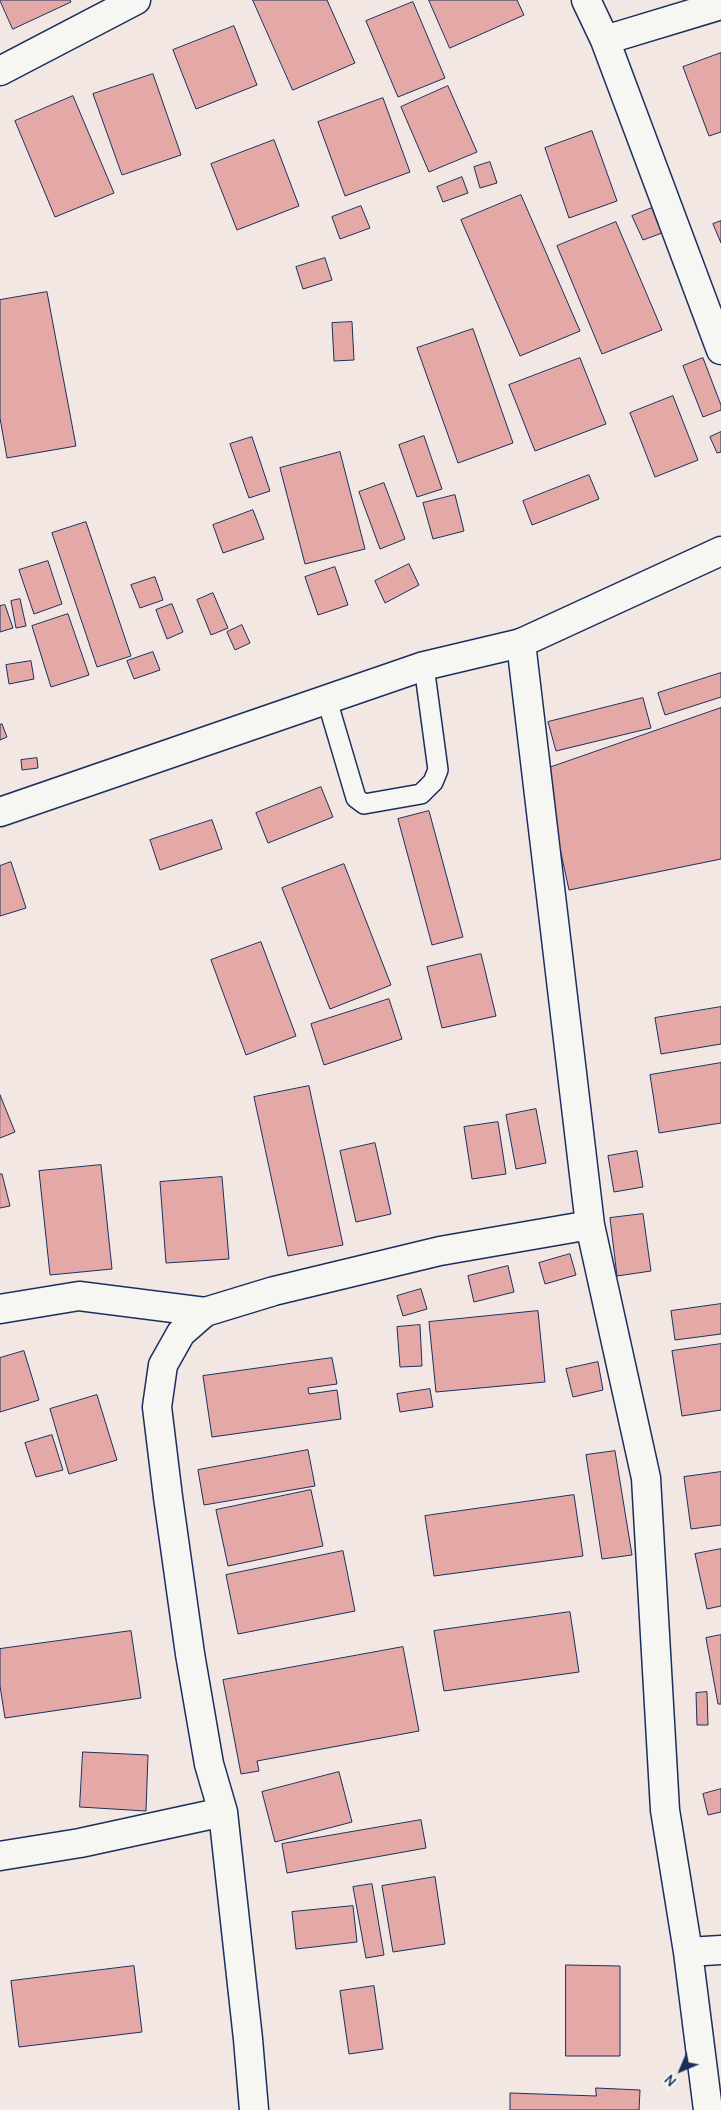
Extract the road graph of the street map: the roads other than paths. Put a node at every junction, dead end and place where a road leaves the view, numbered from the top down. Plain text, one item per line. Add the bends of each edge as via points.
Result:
1 (586, 0) edge
2 (122, 3) edge
3 (721, 5) edge
4 (605, 40) junction
5 (0, 70) edge
6 (721, 350) edge
7 (721, 551) edge
8 (521, 643) junction
9 (424, 666) junction
10 (327, 700) junction
11 (0, 812) edge
12 (590, 1225) junction
13 (0, 1309) edge
14 (205, 1312) junction
15 (223, 1812) junction
16 (0, 1856) edge
17 (721, 1950) edge
18 (688, 1952) junction
19 (254, 2110) edge
20 (708, 2110) edge

1 - 4 street
2 - 5 street
3 - 4 street
4 - 6 street
7 - 8 street
8 - 9 street
8 - 12 street
9 - 10 street
9 - 10 lane via 438,770 433,782 421,794 364,804 356,798
10 - 11 street
12 - 14 street via 440,1251 274,1291
12 - 18 street via 646,1478 666,1810
13 - 14 street via 79,1296
14 - 15 street via 181,1333 163,1365 157,1407 191,1663 209,1764
15 - 16 street via 80,1843
15 - 19 street
17 - 18 street
18 - 20 street

